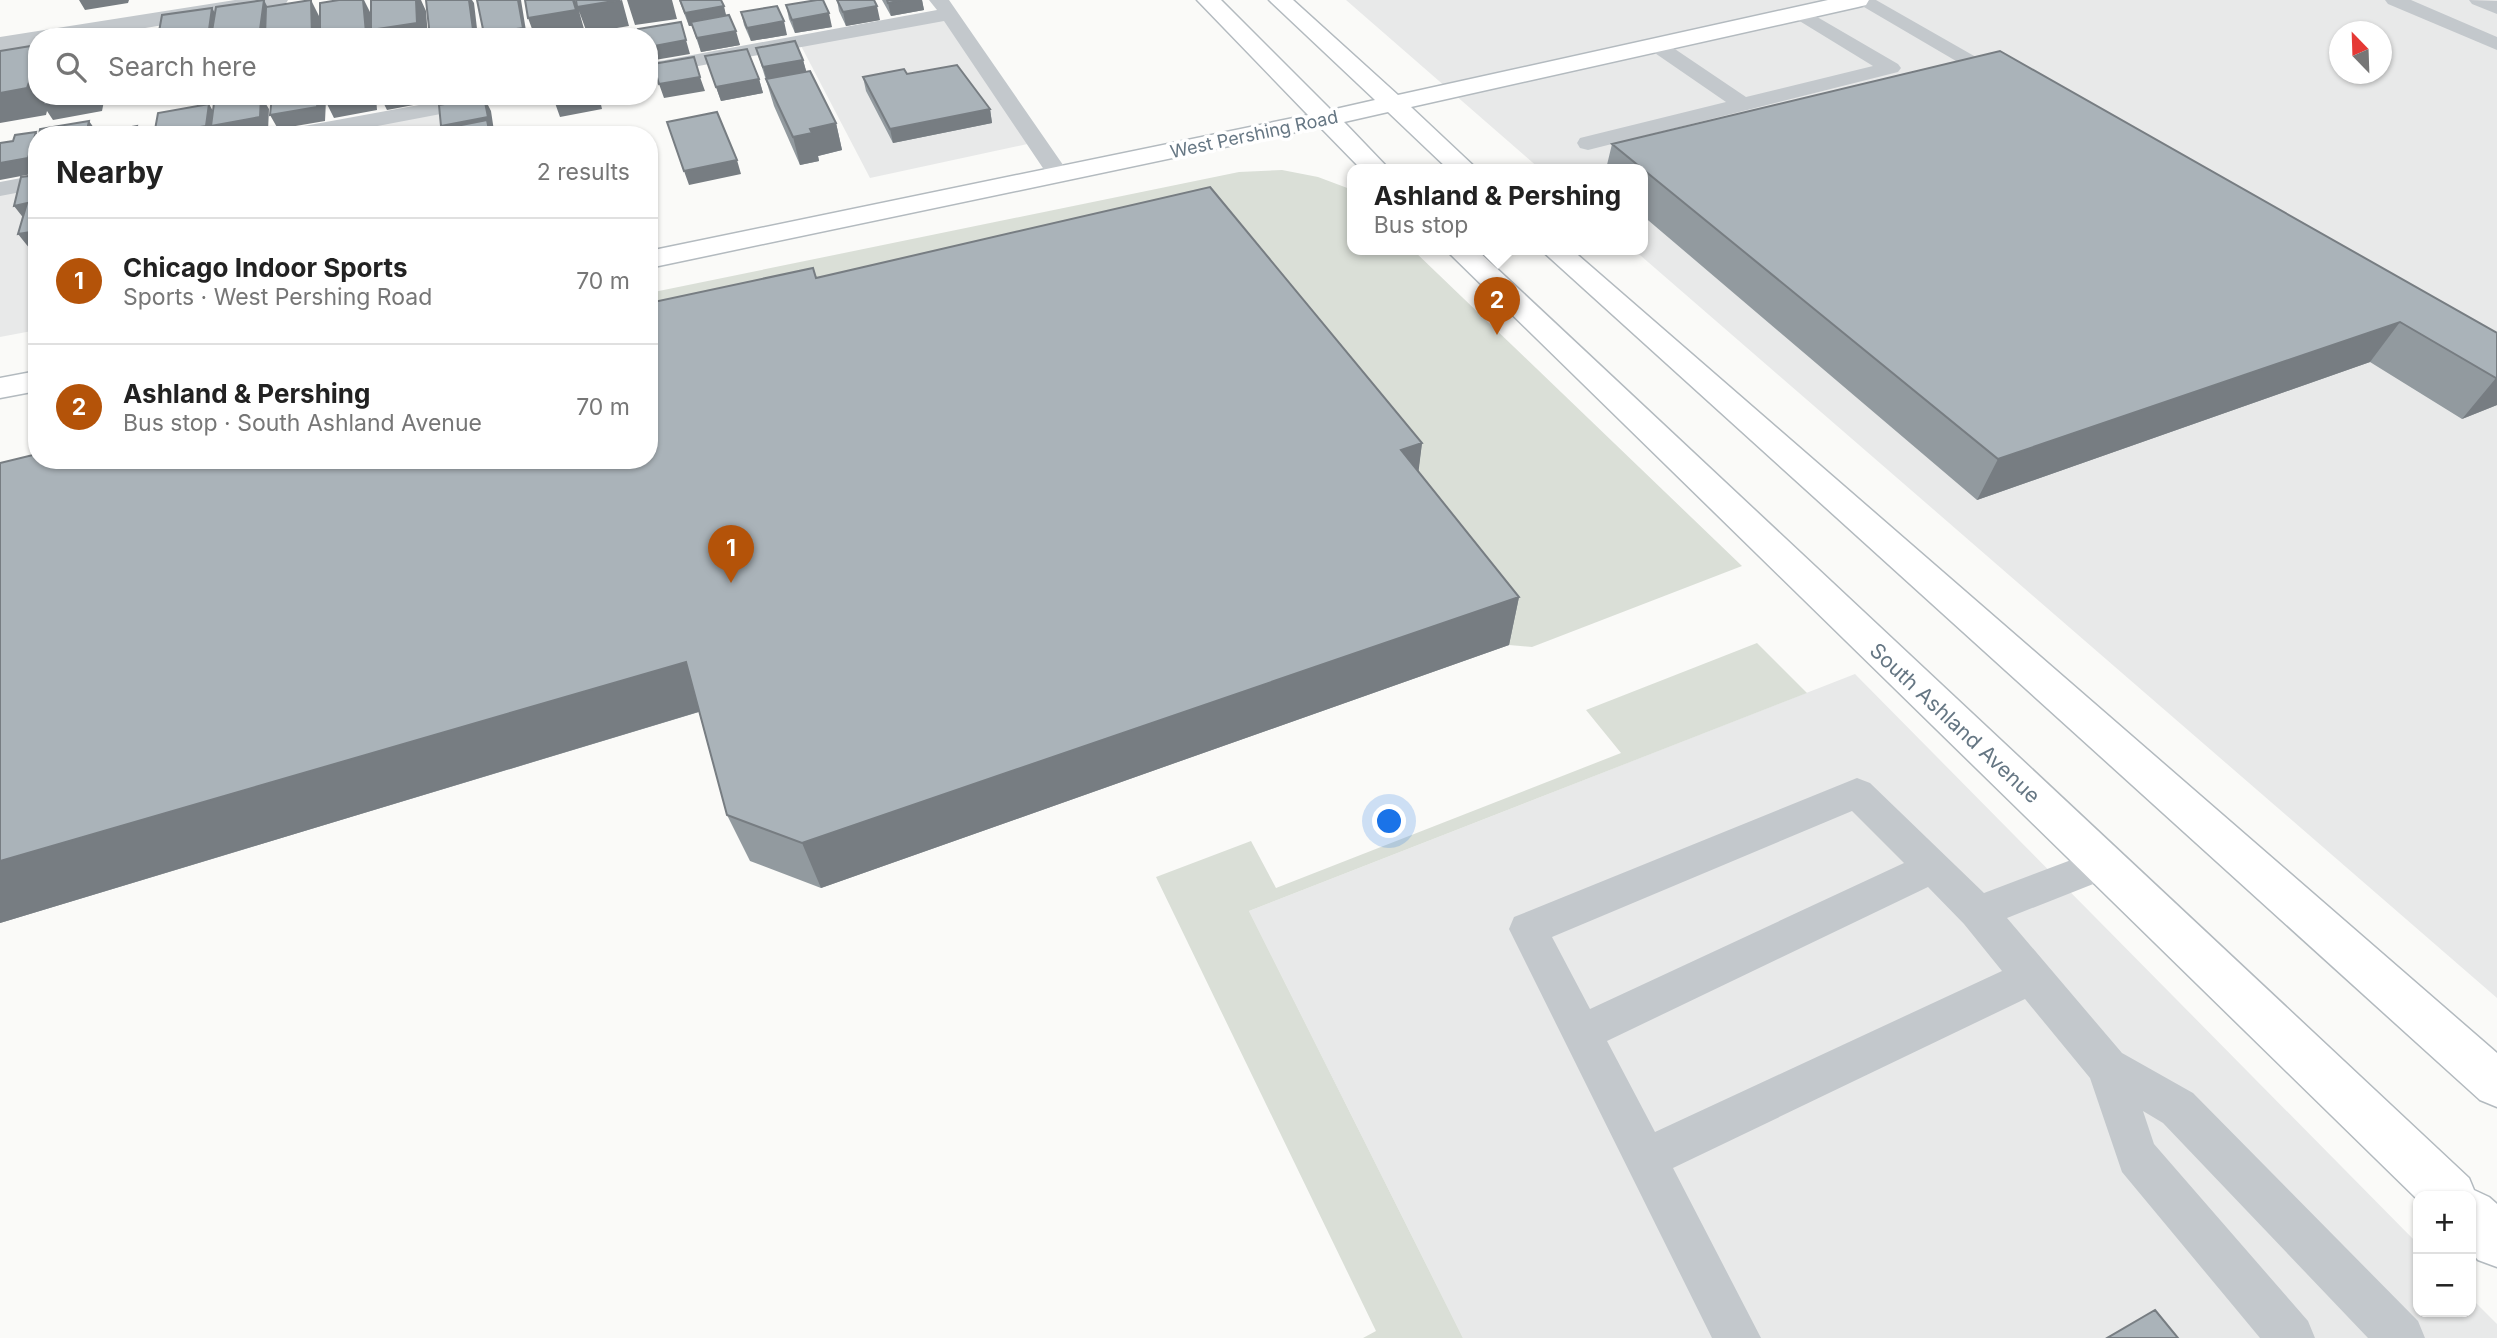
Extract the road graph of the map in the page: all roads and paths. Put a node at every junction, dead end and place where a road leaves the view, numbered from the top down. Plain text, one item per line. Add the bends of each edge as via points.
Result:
1 (277, 0) edge
2 (1208, 0) edge
3 (1280, 0) edge
4 (1860, 0) edge
5 (2395, 0) edge
6 (2479, 0) edge
7 (944, 7) edge
8 (2497, 8) edge
9 (1800, 13) junction
10 (101, 28) edge
11 (28, 39) edge
12 (0, 44) edge
13 (2497, 44) edge
14 (1656, 45) junction
15 (658, 67) edge
16 (2022, 91) edge
17 (1391, 104) junction
18 (1743, 104) junction
19 (455, 105) edge
20 (1324, 119) junction
21 (342, 126) edge
22 (1588, 143) dead end
23 (1371, 164) edge
24 (1458, 164) edge
25 (1059, 175) junction
26 (28, 184) edge
27 (0, 189) edge
28 (1465, 255) edge
29 (1561, 255) edge
30 (658, 258) edge
31 (28, 383) edge
32 (0, 388) edge
33 (2103, 864) junction
34 (1934, 867) junction
35 (1978, 912) junction
36 (2032, 976) junction
37 (1580, 1034) junction
38 (2107, 1067) junction
39 (2497, 1084) edge
40 (1645, 1159) junction
41 (2446, 1191) edge
42 (2476, 1221) edge
43 (2497, 1241) edge
44 (1737, 1338) edge
45 (2291, 1338) edge
46 (2401, 1338) edge

1 - 10 street
2 - 20 main road
3 - 17 main road
4 - 9 main road, West Pershing Road
4 - 16 lane
5 - 13 lane
6 - 8 lane
7 - 15 lane
7 - 25 lane
9 - 14 main road, West Pershing Road
9 - 18 lane via 1891,68
11 - 12 street
14 - 17 main road, West Pershing Road
14 - 18 lane
17 - 20 main road, West Pershing Road
17 - 24 main road
18 - 22 lane
19 - 21 lane
20 - 23 main road
20 - 25 main road, West Pershing Road
25 - 30 main road, West Pershing Road
26 - 27 lane
28 - 33 main road, South Ashland Avenue
29 - 39 main road
31 - 32 main road
33 - 35 lane
33 - 41 main road, South Ashland Avenue
34 - 35 lane
34 - 37 lane
34 - 37 lane via 1857,793 1528,929
35 - 36 lane
36 - 38 lane
36 - 40 lane
37 - 40 lane
38 - 45 lane via 2137,1157
38 - 46 lane via 2178,1108
40 - 44 lane
42 - 43 main road

